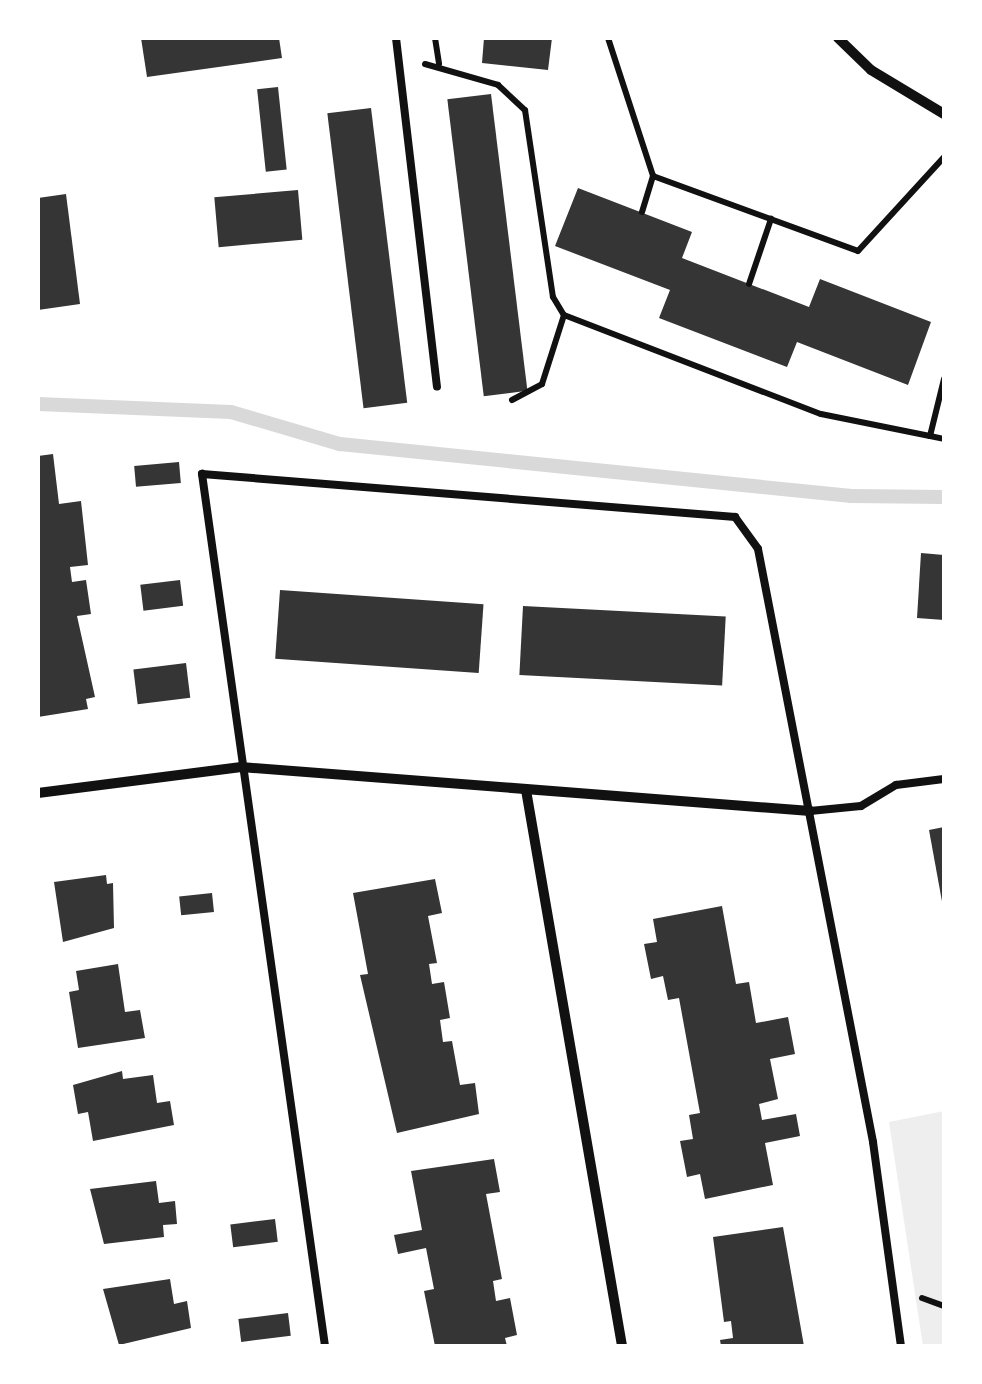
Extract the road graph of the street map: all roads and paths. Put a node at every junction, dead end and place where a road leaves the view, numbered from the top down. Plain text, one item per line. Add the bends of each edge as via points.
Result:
1 (396, 38) edge
2 (435, 38) edge
3 (608, 38) edge
4 (838, 38) edge
5 (399, 63) junction
6 (438, 64) junction
7 (944, 114) edge
8 (944, 157) edge
9 (654, 176) junction
10 (642, 212) dead end
11 (771, 219) junction
12 (749, 284) dead end
13 (564, 315) junction
14 (944, 379) edge
15 (437, 387) dead end
16 (512, 400) dead end
17 (930, 436) junction
18 (944, 439) edge
19 (241, 767) junction
20 (944, 780) edge
21 (526, 790) junction
22 (38, 793) edge
23 (810, 811) junction
24 (325, 1346) edge
25 (622, 1346) edge
26 (901, 1346) edge

1 - 5 lane
2 - 6 path
3 - 9 path
4 - 7 street via 871,70
5 - 6 path
5 - 15 lane
6 - 13 path via 498,85 525,110 552,297
8 - 11 path via 858,251
9 - 10 path
9 - 11 path
11 - 12 path
13 - 16 path via 542,384
13 - 17 path via 822,414
14 - 17 path
17 - 18 path
19 - 21 street
19 - 22 street
19 - 23 lane via 202,474 734,517 758,549
19 - 24 lane
20 - 23 lane via 896,785 861,806
21 - 23 street
21 - 25 street
23 - 26 lane via 873,1142

